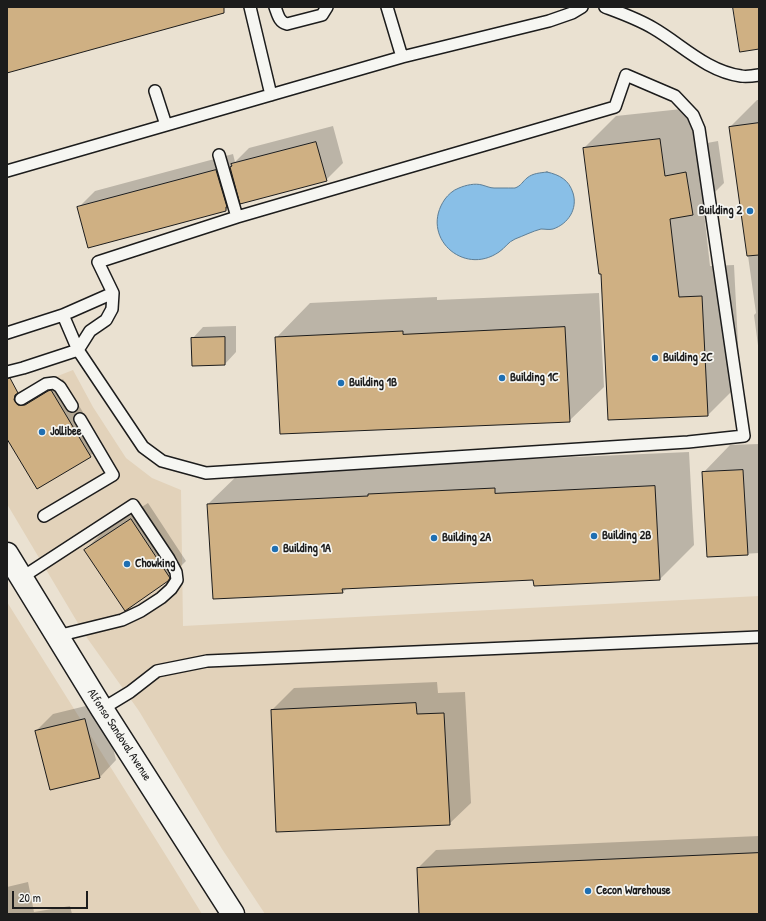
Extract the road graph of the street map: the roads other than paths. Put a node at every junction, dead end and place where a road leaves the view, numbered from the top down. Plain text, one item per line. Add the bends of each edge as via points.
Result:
1 (250, 7) edge
2 (275, 7) edge
3 (326, 7) edge
4 (388, 7) edge
5 (582, 7) edge
6 (605, 7) edge
7 (402, 57) junction
8 (759, 75) edge
9 (155, 91) dead end
10 (271, 95) junction
11 (166, 125) junction
12 (219, 155) dead end
13 (7, 171) edge
14 (237, 217) junction
15 (114, 293) junction
16 (63, 315) junction
17 (7, 333) edge
18 (78, 350) junction
19 (7, 372) edge
20 (21, 399) dead end
21 (72, 406) dead end
22 (80, 419) dead end
23 (44, 516) dead end
24 (7, 554) edge
25 (21, 578) junction
26 (57, 636) junction
27 (759, 637) edge
28 (102, 709) junction
29 (233, 914) edge

1 - 10 lane
2 - 3 lane via 282,23 287,24 322,15
4 - 7 lane
5 - 7 lane via 549,21
6 - 8 lane via 653,28 692,55 724,72 742,76
7 - 10 lane
9 - 11 lane
10 - 11 lane
11 - 13 lane
12 - 14 lane
14 - 15 lane via 98,262
14 - 18 lane via 615,107 626,75 675,96 693,115 699,129 744,436 206,473 162,461 143,447
15 - 16 lane
15 - 18 lane via 112,309 106,320 90,331
16 - 17 lane
16 - 18 lane
18 - 19 lane
20 - 21 lane via 54,382
22 - 23 lane via 113,475
24 - 25 main road, Alfonso Sandoval Avenue
25 - 26 main road, Alfonso Sandoval Avenue
25 - 26 lane via 133,505 169,559 177,580 171,590 161,598 122,620
26 - 28 main road, Alfonso Sandoval Avenue
27 - 28 lane via 207,660 157,671
28 - 29 main road, Alfonso Sandoval Avenue

